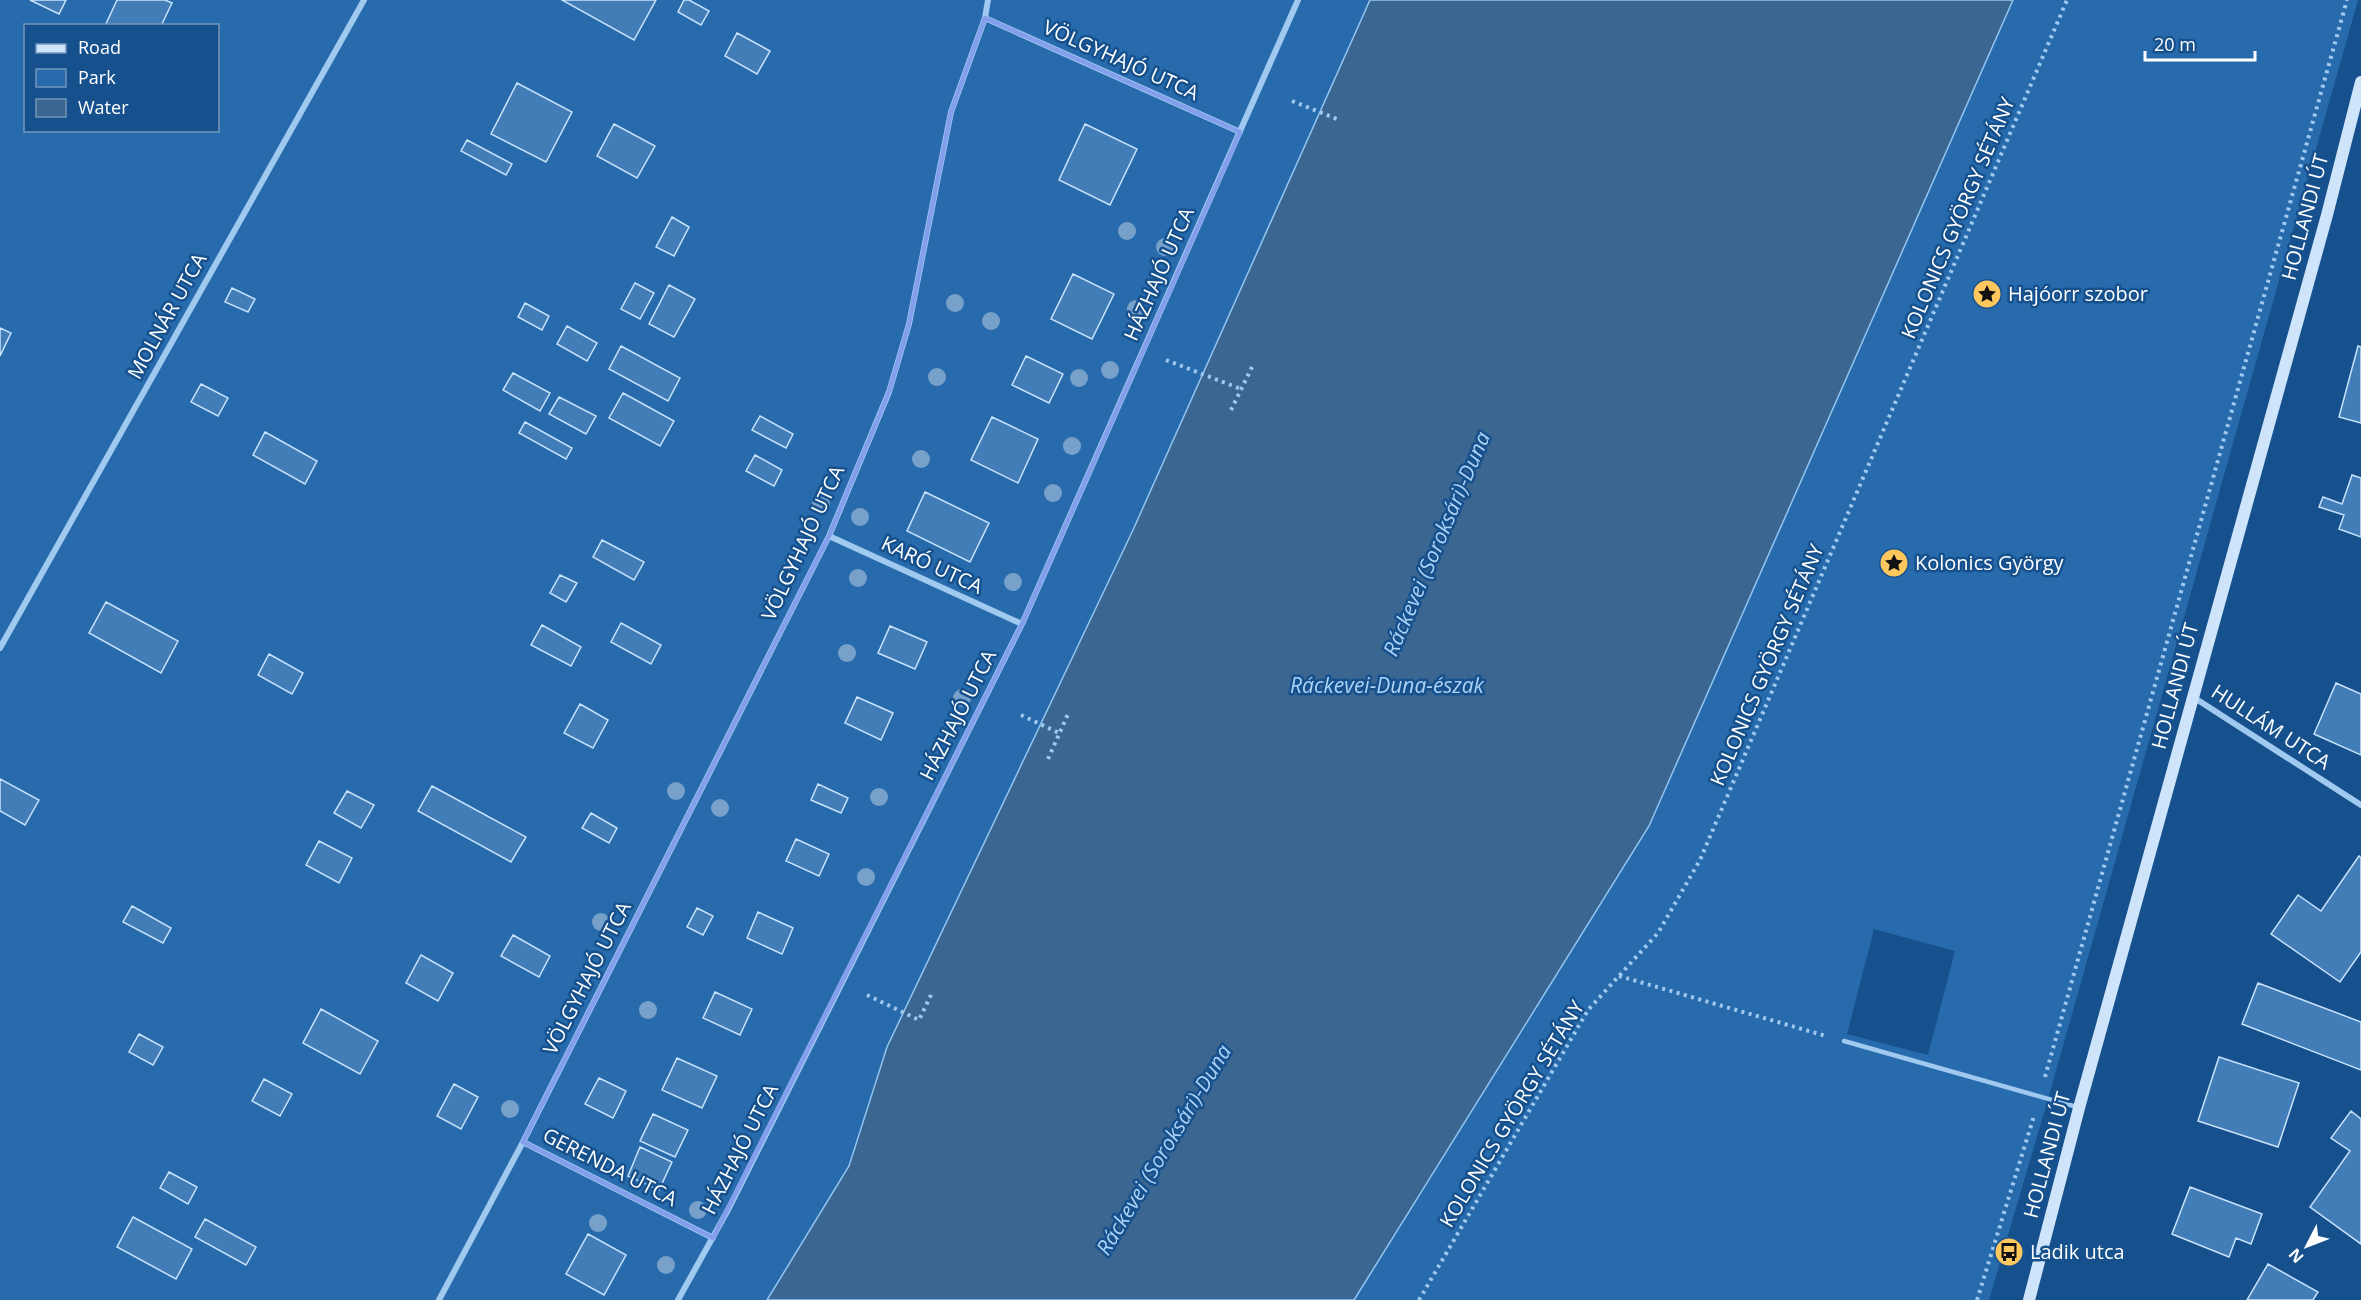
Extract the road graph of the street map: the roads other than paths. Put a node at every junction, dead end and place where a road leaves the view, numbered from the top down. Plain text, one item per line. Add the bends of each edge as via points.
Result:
1 (364, 0) edge
2 (988, 0) edge
3 (1298, 0) edge
4 (985, 18) junction
5 (2361, 82) edge
6 (1240, 132) junction
7 (829, 536) junction
8 (1022, 624) junction
9 (0, 648) edge
10 (2193, 697) junction
11 (2361, 805) edge
12 (1844, 1041) road end
13 (2079, 1108) junction
14 (523, 1142) junction
15 (713, 1238) junction
16 (439, 1300) edge
17 (678, 1300) edge
18 (2029, 1300) edge

1 - 9 street, MOLNÁR UTCA
2 - 4 street
3 - 6 street, HÁZHAJÓ UTCA
4 - 6 street, VÖLGYHAJÓ UTCA
4 - 7 street, VÖLGYHAJÓ UTCA via 951,112 906,335 889,392
5 - 10 street, HOLLANDI ÚT
6 - 8 street, HÁZHAJÓ UTCA
7 - 8 street, KARÓ UTCA
7 - 14 street, VÖLGYHAJÓ UTCA
8 - 15 street, HÁZHAJÓ UTCA
10 - 11 street, HULLÁM UTCA
10 - 13 street, HOLLANDI ÚT
12 - 13 lane
13 - 18 street, HOLLANDI ÚT
14 - 15 street, GERENDA UTCA
14 - 16 street, VÖLGYHAJÓ UTCA
15 - 17 street, HÁZHAJÓ UTCA

